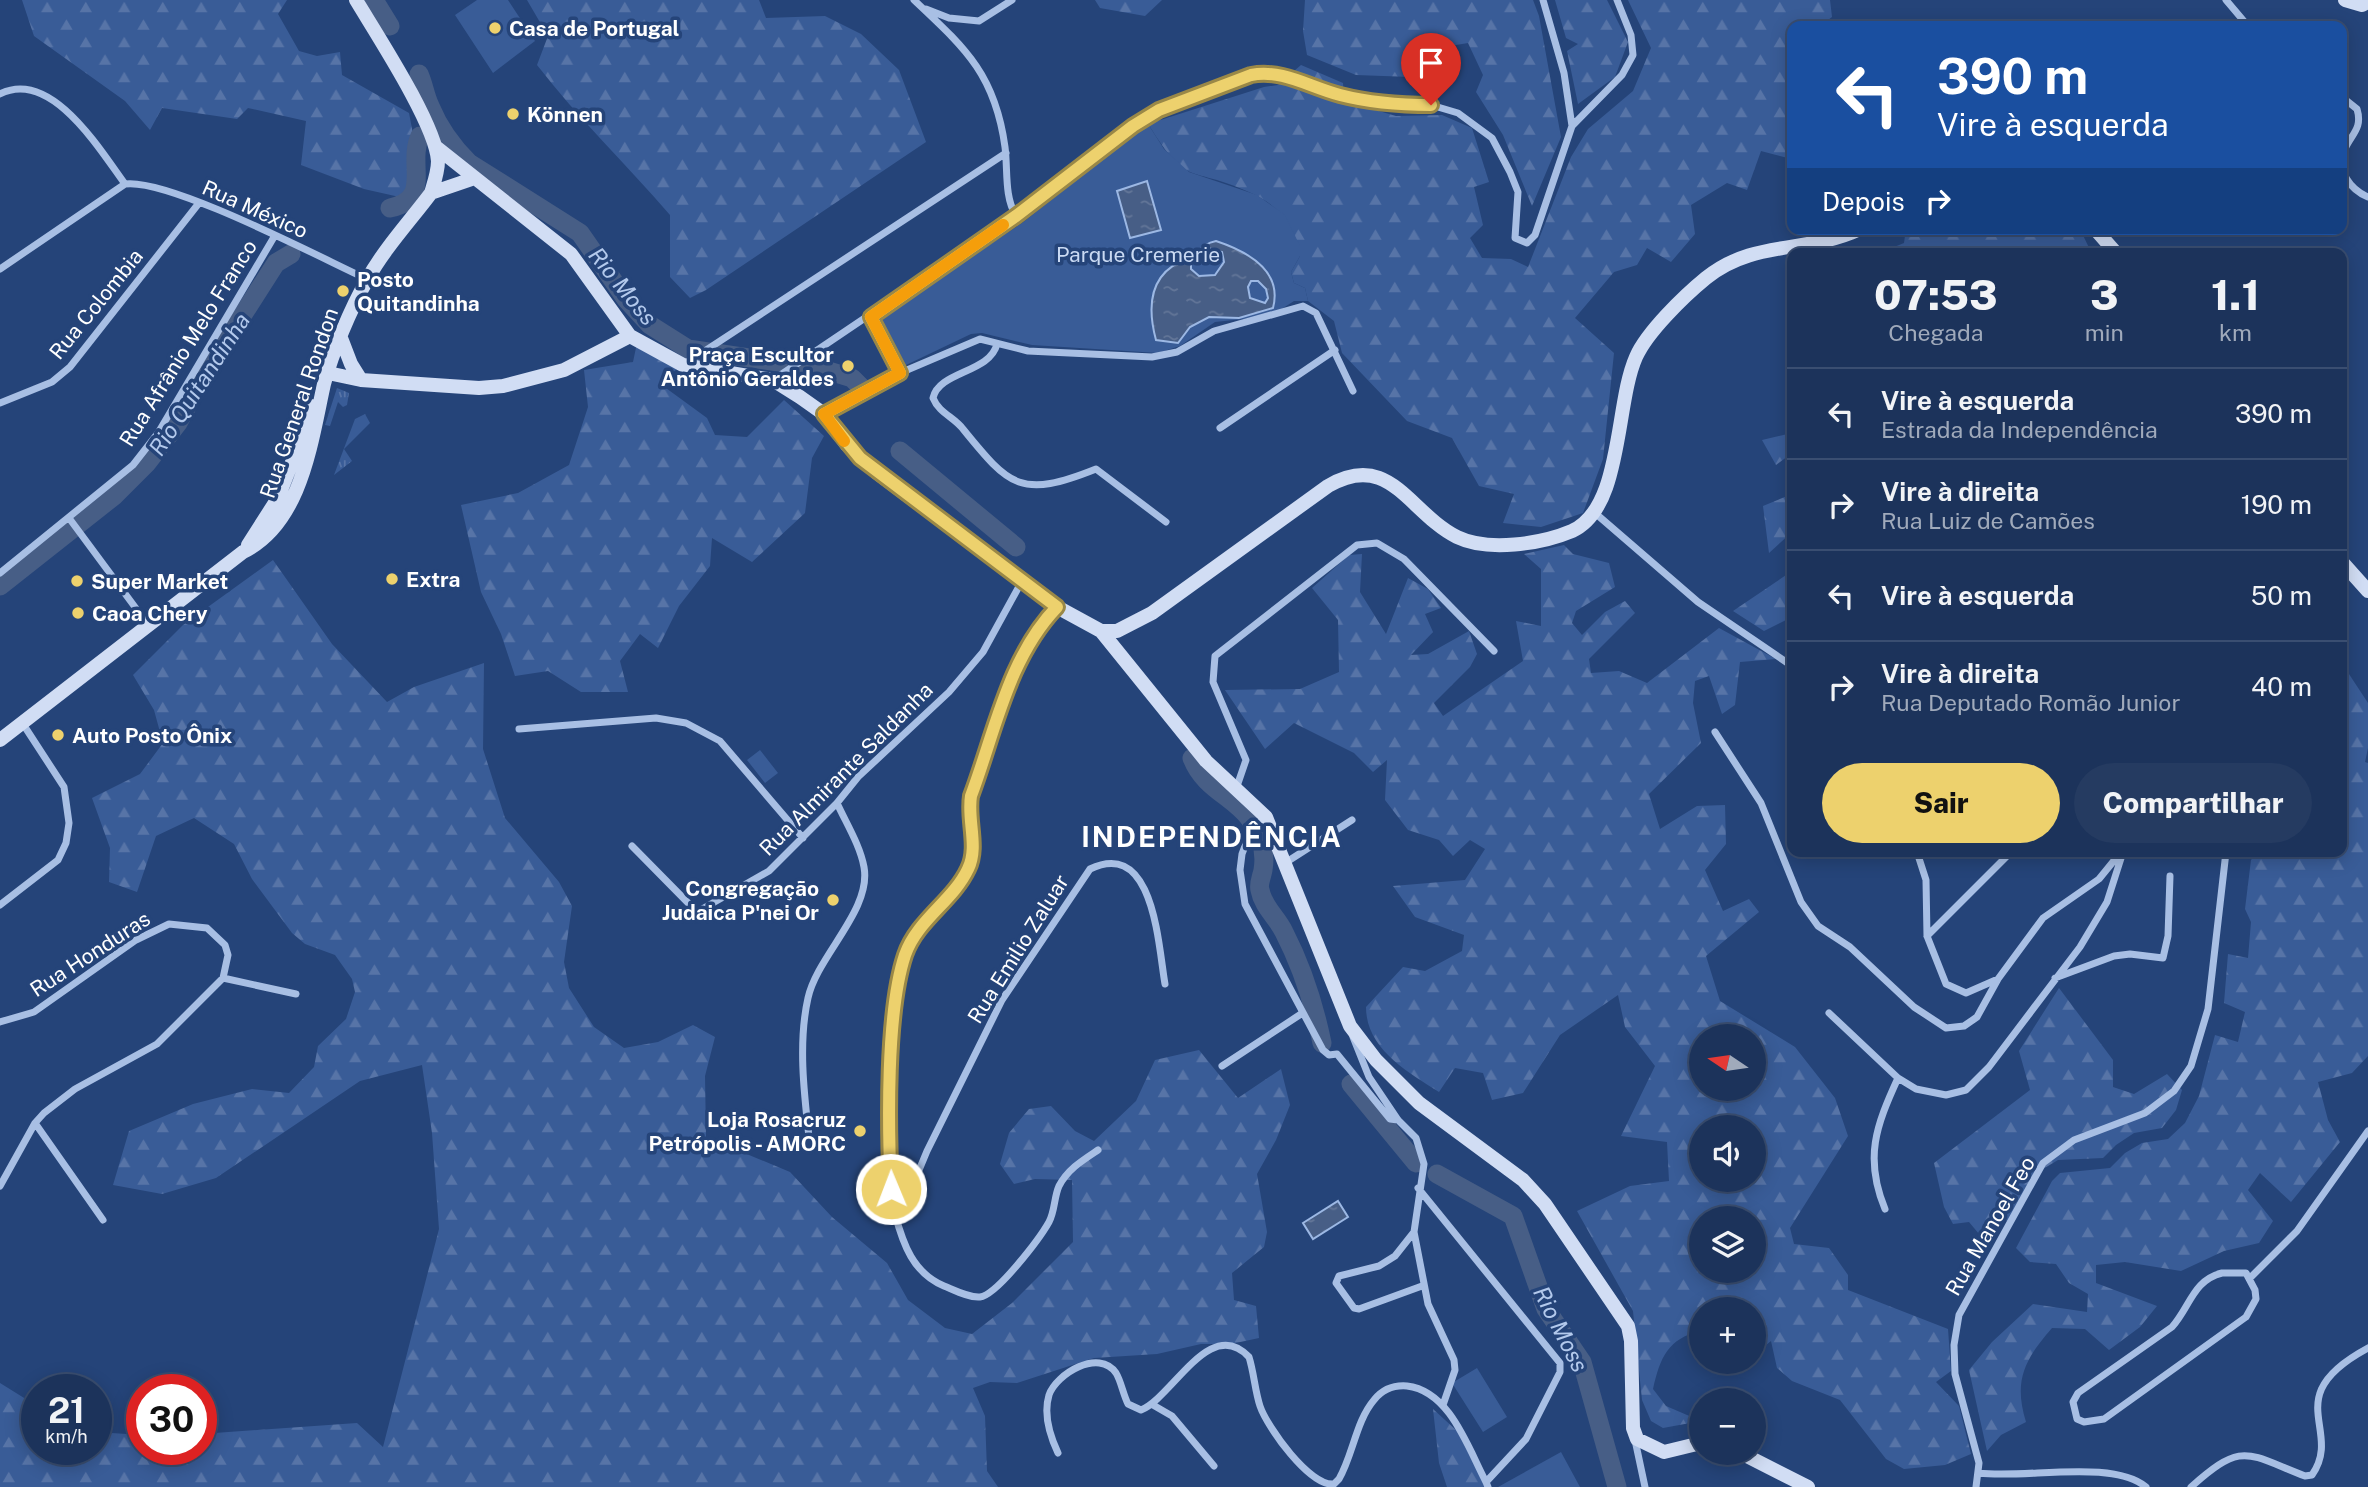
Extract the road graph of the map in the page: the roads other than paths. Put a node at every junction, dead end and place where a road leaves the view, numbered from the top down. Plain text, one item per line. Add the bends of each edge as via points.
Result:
1 (356, 0) edge
2 (914, 0) edge
3 (1012, 0) edge
4 (1543, 0) edge
5 (1617, 0) edge
6 (2226, 0) edge
7 (2345, 0) edge
8 (2368, 2) edge
9 (922, 7) junction
10 (2244, 21) edge
11 (0, 94) edge
12 (2347, 101) edge
13 (1572, 126) junction
14 (436, 147) junction
15 (2347, 147) edge
16 (1006, 153) junction
17 (2347, 178) edge
18 (472, 179) junction
19 (125, 184) junction
20 (431, 193) junction
21 (2368, 197) edge
22 (199, 203) junction
23 (1016, 216) junction
24 (1845, 235) edge
25 (274, 237) junction
26 (0, 269) edge
27 (367, 279) junction
28 (871, 317) junction
29 (630, 336) junction
30 (341, 338) junction
31 (997, 344) junction
32 (1335, 350) junction
33 (683, 365) junction
34 (900, 373) junction
35 (326, 378) junction
36 (361, 380) junction
37 (773, 380) junction
38 (1353, 391) dead end
39 (0, 403) edge
40 (824, 414) junction
41 (1220, 428) dead end
42 (1595, 513) junction
43 (70, 518) junction
44 (1166, 522) dead end
45 (243, 552) junction
46 (2347, 568) edge
47 (0, 573) edge
48 (1022, 581) junction
49 (2368, 592) edge
50 (1057, 607) junction
51 (149, 627) junction
52 (1101, 631) junction
53 (1494, 651) dead end
54 (1787, 663) edge
55 (23, 724) junction
56 (519, 729) dead end
57 (1715, 732) dead end
58 (0, 740) edge
59 (1236, 789) junction
60 (837, 803) junction
61 (1266, 817) junction
62 (1352, 820) dead end
63 (803, 838) junction
64 (632, 846) dead end
65 (1919, 857) edge
66 (2006, 857) edge
67 (2118, 857) edge
68 (2120, 857) edge
69 (2225, 857) edge
70 (1285, 864) junction
71 (2170, 876) dead end
72 (0, 905) edge
73 (1927, 936) junction
74 (223, 978) junction
75 (2054, 978) junction
76 (1998, 979) junction
77 (1165, 984) dead end
78 (296, 994) dead end
79 (1829, 1013) dead end
80 (1301, 1014) junction
81 (0, 1022) edge
82 (1350, 1026) junction
83 (1222, 1066) dead end
84 (1898, 1078) junction
85 (1398, 1120) junction
86 (35, 1123) junction
87 (2368, 1131) edge
88 (809, 1137) dead end
89 (1098, 1150) dead end
90 (0, 1186) edge
91 (1418, 1188) junction
92 (1885, 1209) dead end
93 (895, 1214) junction
94 (103, 1220) dead end
95 (1414, 1232) junction
96 (2250, 1278) junction
97 (1422, 1286) junction
98 (2368, 1348) edge
99 (1153, 1405) junction
100 (1443, 1405) junction
101 (1633, 1428) junction
102 (1689, 1446) edge
103 (1058, 1453) dead end
104 (1764, 1465) edge
105 (1214, 1466) dead end
106 (1979, 1473) junction
107 (1487, 1484) edge
108 (1645, 1487) edge
109 (1808, 1487) edge
110 (1976, 1487) edge
111 (2146, 1487) edge
112 (2192, 1487) edge

1 - 14 street, Rua General Rondon
2 - 9 street
3 - 9 street via 979,22 949,18
4 - 13 street via 1564,73
5 - 13 street via 1631,35 1633,55 1622,75
6 - 10 street
7 - 8 street via 2362,5
9 - 16 street via 970,54 996,104
11 - 19 street via 32,90 57,104 80,124
12 - 15 street via 2357,109 2359,124
13 - 23 street via 1535,235 1527,243 1515,238 1518,192 1502,155 1492,138 1458,113 1431,105 1366,101 1266,72 1159,110
14 - 18 street
14 - 20 street, Rua General Rondon via 438,163
16 - 23 street via 1009,199
16 - 33 street
17 - 21 street via 2351,187
18 - 20 street
18 - 29 street via 571,254
19 - 22 street, Rua México via 153,186
19 - 26 street
20 - 27 street, Rua General Rondon
22 - 25 street, Rua México
22 - 39 street, Rua Colombia via 70,367 52,382
23 - 28 street
24 - 42 street via 1735,258 1703,280 1668,316 1636,357 1609,477
25 - 27 street, Rua México
25 - 43 street, Rua Afrânio Melo Franco via 158,432 133,465
27 - 30 street, Rua General Rondon
28 - 34 street
28 - 37 street
29 - 33 street
29 - 36 street via 564,370 503,386
30 - 35 street, Rua General Rondon
30 - 36 street
31 - 32 street via 1028,351 1152,357 1177,352 1214,331 1303,306 1316,313
31 - 34 street via 973,341
31 - 44 street via 985,360 934,394 938,407 961,426 984,457 1003,476 1022,483 1051,484 1096,469
32 - 38 street
32 - 41 street
33 - 37 street
34 - 40 street
35 - 36 street
35 - 45 street, Rua General Rondon via 278,498
35 - 45 street, Rua General Rondon via 309,454 282,516 271,534
37 - 40 street
40 - 48 street via 860,458
42 - 52 street via 1559,535 1513,543 1476,543 1457,537 1387,481 1357,473 1328,486 1131,626
42 - 54 street via 1716,615
43 - 47 street, Rua Afrânio Melo Franco
43 - 51 street
45 - 51 street, Rua General Rondon
46 - 49 street
48 - 50 street
48 - 60 street, Rua Almirante Saldanha via 967,673 858,777
50 - 52 street
50 - 93 street via 1040,624 1022,655 971,796 969,868 912,939 904,959 892,1083 890,1172
51 - 55 street, Rua General Rondon
52 - 59 street via 1206,761
53 - 59 street via 1404,559 1377,543 1357,545 1215,656 1213,682 1246,760
55 - 58 street, Rua General Rondon
55 - 72 street via 64,787 69,823 58,860
56 - 63 street via 656,718 686,723 720,741
57 - 76 street via 1761,803 1801,902 1818,926 1850,947 1913,1007 1946,1028 1964,1026 1977,1017
59 - 61 street
60 - 63 street, Rua Almirante Saldanha
60 - 88 street via 860,852 865,883 808,997 805,1068
61 - 70 street
61 - 80 street via 1251,830 1240,870 1245,904
62 - 70 street
63 - 64 street, Rua Almirante Saldanha via 769,870 697,912
65 - 73 street via 1926,880
66 - 73 street
67 - 76 street via 2099,878 2043,918
68 - 75 street via 2107,902 2080,947
69 - 106 street, Rua Manoel Feo via 2208,1009 2191,1066 2174,1091 2145,1113 2074,1140 2043,1163 1959,1315 1955,1374
70 - 82 street
71 - 75 street via 2163,958 2114,956
73 - 76 street via 1941,976 1954,990 1966,993
74 - 78 street
74 - 81 street, Rua Honduras via 228,956 216,936 207,928 169,924 136,940 34,1012
74 - 86 street via 158,1044 75,1089
75 - 84 street via 1989,1067 1966,1090 1955,1095 1934,1093
77 - 93 street, Rua Emilio Zaluar via 1144,888 1133,871 1121,863 1104,862 1090,869 1002,1000 902,1211
79 - 84 street
80 - 83 street
80 - 85 street via 1323,1050 1337,1054 1390,1119
82 - 85 street via 1369,1077
82 - 101 street via 1394,1081 1523,1180 1545,1204 1628,1326
84 - 92 street via 1882,1112 1874,1148 1874,1182
85 - 91 street via 1423,1152
86 - 90 street
86 - 94 street
87 - 96 street via 2297,1231
89 - 93 street via 1074,1166 1059,1187 1050,1220 1031,1248 981,1297 952,1289 926,1274 905,1251
91 - 95 street
91 - 107 street via 1560,1363 1560,1372 1526,1439
95 - 97 street
95 - 97 street via 1395,1256 1379,1266 1339,1276 1336,1283 1359,1309
96 - 96 street via 2245,1273 2222,1273 2200,1283 2172,1327 2078,1393 2073,1402 2077,1419 2104,1419 2246,1317 2256,1299
97 - 100 street via 1454,1360
98 - 112 street via 2344,1363 2320,1389 2316,1414 2321,1446 2312,1475 2235,1454 2220,1461
99 - 100 street via 1201,1353 1234,1346 1249,1357 1259,1405 1267,1419 1298,1463 1329,1485 1339,1479 1348,1463 1373,1401 1387,1389 1418,1387
99 - 103 street via 1133,1408 1116,1373 1098,1363 1065,1375 1049,1394 1047,1416
99 - 105 street via 1172,1416
100 - 107 street
101 - 102 street via 1637,1439 1657,1451
101 - 108 street
104 - 109 street
106 - 110 street, Rua Manoel Feo
106 - 111 street via 2120,1474

